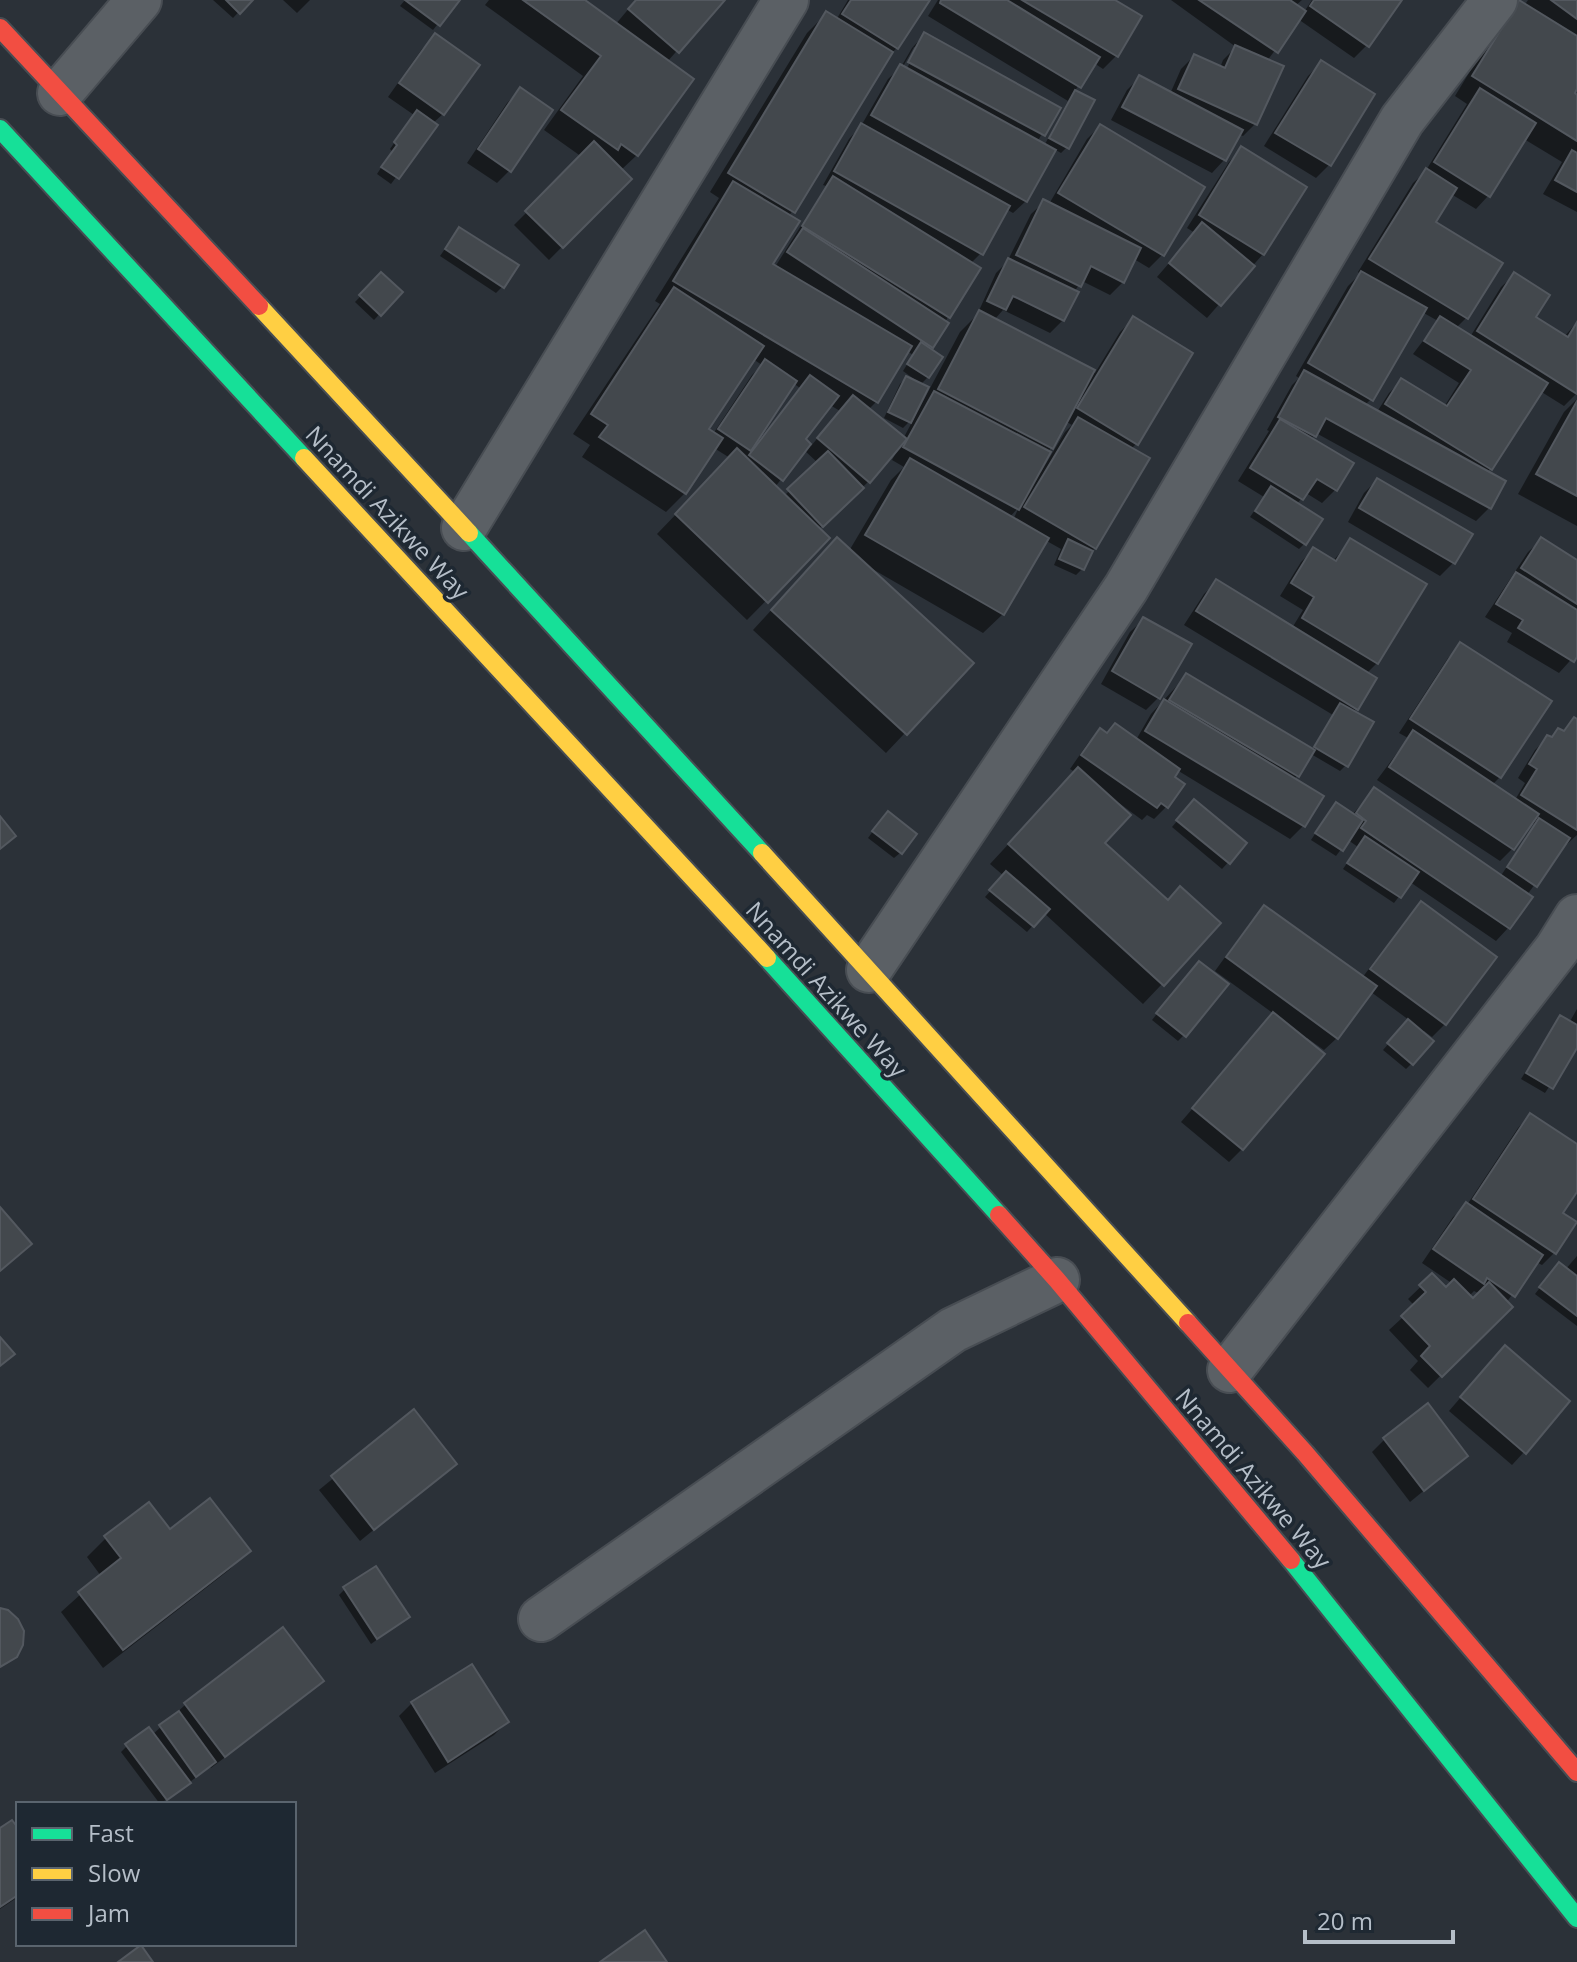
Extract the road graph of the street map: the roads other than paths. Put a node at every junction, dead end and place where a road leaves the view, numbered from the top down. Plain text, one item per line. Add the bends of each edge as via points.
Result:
1 (786, 0) edge
2 (1495, 0) edge
3 (134, 2) edge
4 (0, 28) edge
5 (60, 93) junction
6 (0, 129) edge
7 (464, 528) junction
8 (1577, 917) edge
9 (869, 970) junction
10 (1057, 1280) junction
11 (1230, 1370) junction
12 (541, 1619) dead end
13 (1577, 1772) edge
14 (1577, 1918) edge

1 - 7 street
2 - 9 street via 1402,120 1126,588
3 - 5 street
4 - 5 highway, Nnamdi Azikwe Way
5 - 7 highway, Nnamdi Azikwe Way
6 - 10 highway, Nnamdi Azikwe Way via 789,982
7 - 9 highway, Nnamdi Azikwe Way
8 - 11 street
9 - 11 highway, Nnamdi Azikwe Way
10 - 12 street via 953,1330
10 - 14 highway, Nnamdi Azikwe Way via 1347,1627
11 - 13 highway, Nnamdi Azikwe Way

